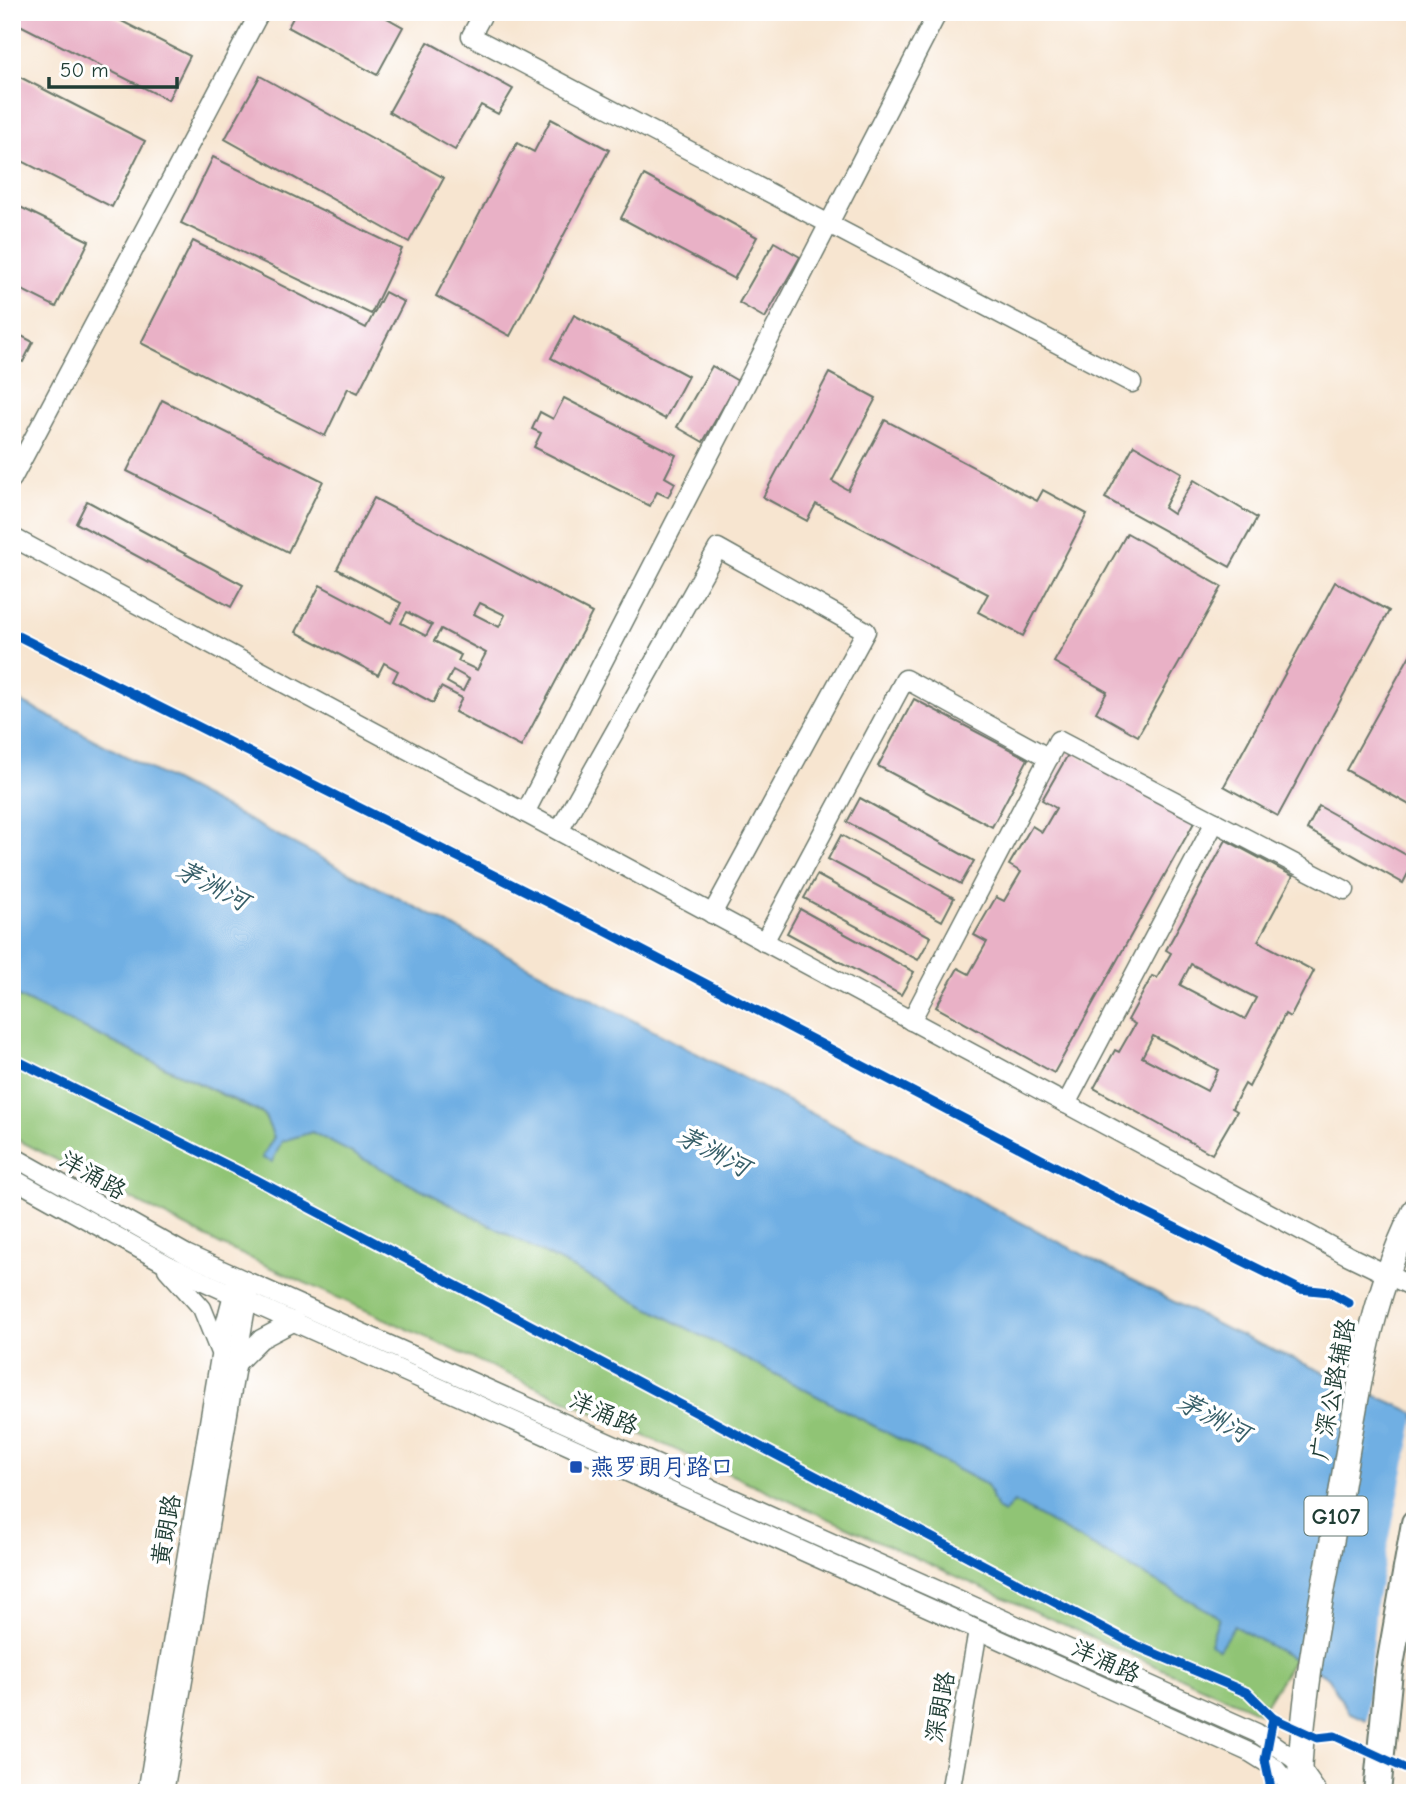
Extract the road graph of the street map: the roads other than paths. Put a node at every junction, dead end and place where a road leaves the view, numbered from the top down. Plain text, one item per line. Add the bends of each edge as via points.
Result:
1 (260, 12) edge
2 (484, 12) edge
3 (938, 12) edge
4 (830, 224) junction
5 (1132, 383) dead end
6 (12, 479) edge
7 (12, 537) edge
8 (1049, 758) junction
9 (525, 813) junction
10 (1215, 822) junction
11 (559, 831) junction
12 (1345, 890) dead end
13 (712, 914) junction
14 (764, 942) junction
15 (911, 1021) junction
16 (1066, 1104) junction
17 (12, 1156) edge
18 (12, 1178) edge
19 (1415, 1209) edge
20 (147, 1254) junction
21 (1386, 1275) junction
22 (242, 1288) junction
23 (1415, 1288) edge
24 (295, 1321) junction
25 (228, 1361) junction
26 (1415, 1523) edge
27 (978, 1629) junction
28 (1300, 1765) junction
29 (147, 1793) edge
30 (164, 1793) edge
31 (950, 1793) edge
32 (1298, 1793) edge
33 (1318, 1793) edge
34 (1377, 1793) edge

1 - 6 street
2 - 4 street via 471,36
3 - 4 street
4 - 5 street
4 - 9 street
7 - 9 street
8 - 10 street via 1058,740
8 - 14 street via 905,679
8 - 15 street
9 - 11 street
10 - 12 street
10 - 16 street
11 - 13 street
11 - 13 street via 718,548 866,631
13 - 14 street
14 - 15 street
15 - 16 street
16 - 21 street
17 - 22 street, 洋涌路
18 - 20 street, 洋涌路
19 - 21 main road, 广深公路辅路
20 - 22 street, 洋涌路
20 - 25 street via 197,1300
21 - 23 street
21 - 28 main road, 广深公路辅路 / G107 via 1368,1336 1305,1696
22 - 24 street, 洋涌路
22 - 25 street, 黄朗路
22 - 28 street, 洋涌路 via 1257,1733
24 - 25 street
24 - 27 street, 洋涌路
25 - 29 street, 黄朗路
25 - 30 street, 黄朗路
26 - 34 highway via 1390,1671
27 - 31 street, 深朗路
27 - 32 street, 洋涌路 via 1265,1760
28 - 32 main road, 广深公路辅路
28 - 33 street, 洋涌路

